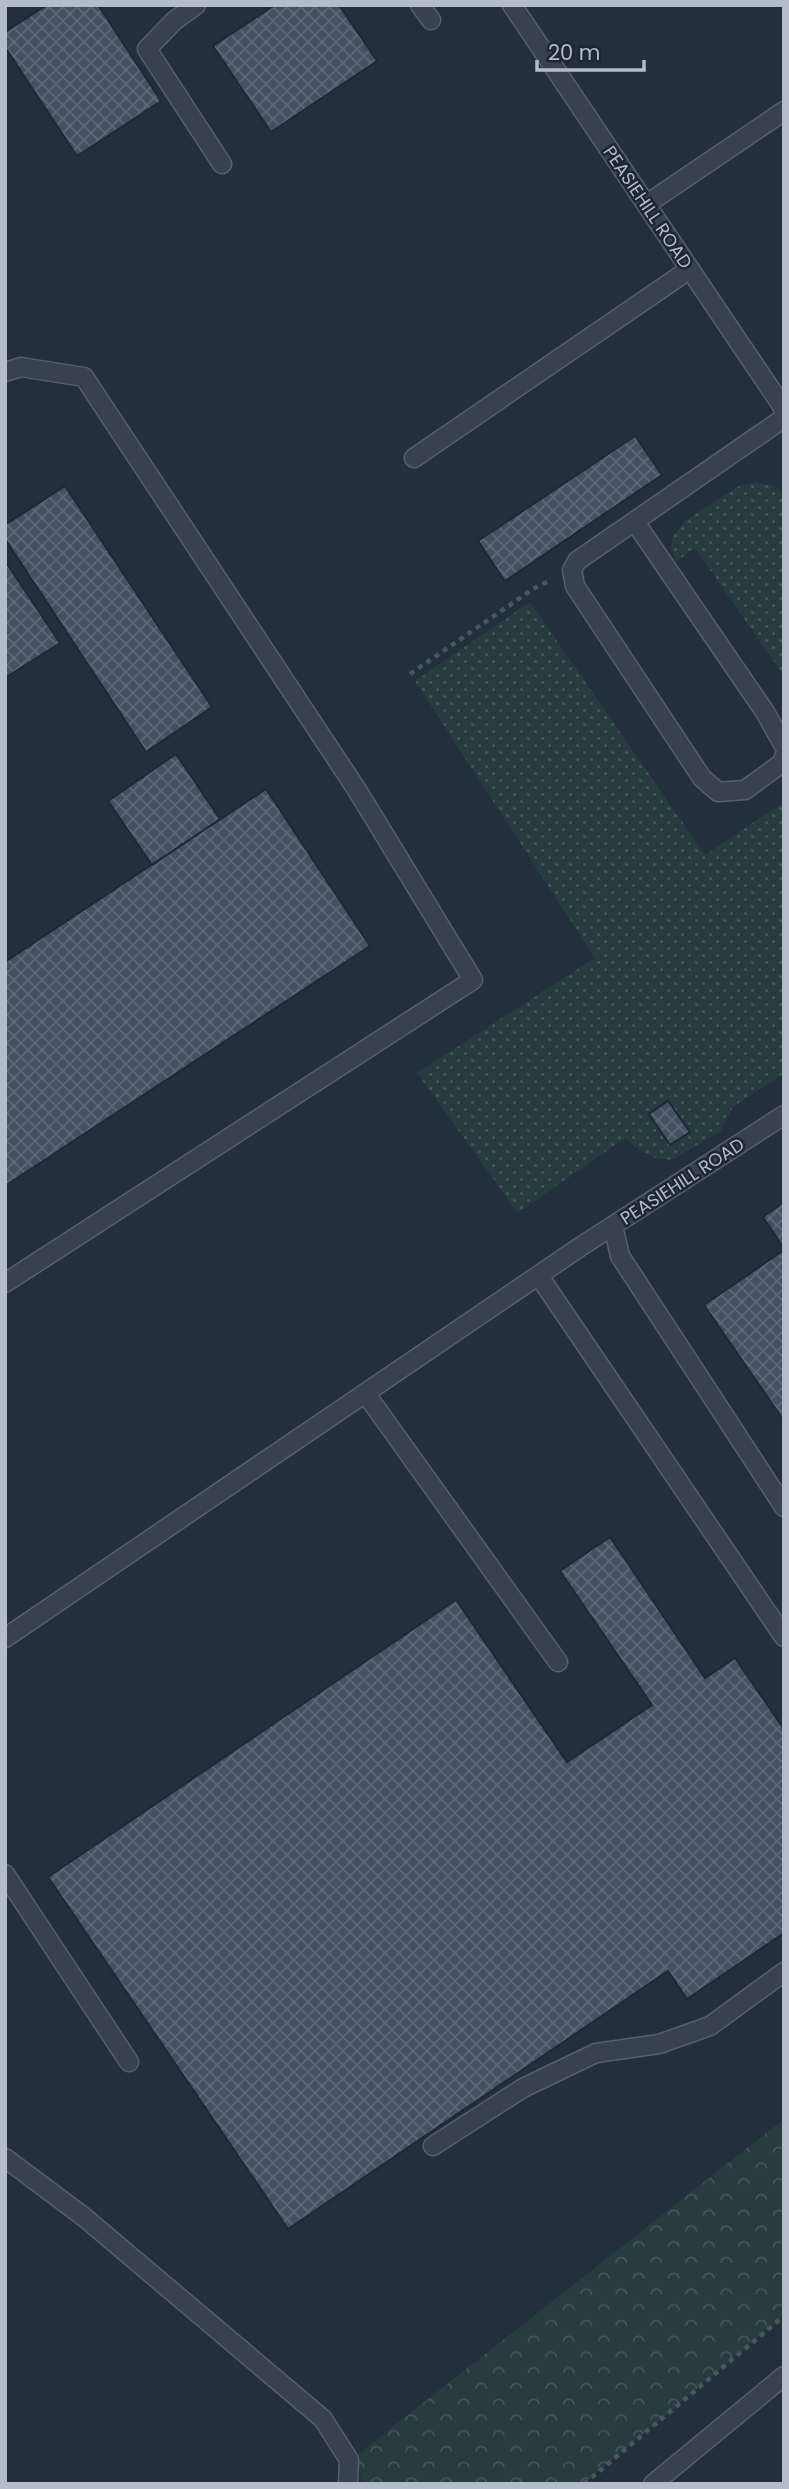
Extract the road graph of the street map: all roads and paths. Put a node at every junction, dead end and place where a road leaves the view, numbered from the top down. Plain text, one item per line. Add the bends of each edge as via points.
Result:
1 (196, 5) edge
2 (420, 5) edge
3 (512, 5) edge
4 (431, 20) dead end
5 (784, 111) edge
6 (222, 164) dead end
7 (647, 204) junction
8 (690, 269) junction
9 (5, 372) edge
10 (784, 409) edge
11 (784, 418) edge
12 (414, 458) dead end
13 (635, 522) junction
14 (572, 570) junction
15 (410, 674) dead end
16 (784, 746) edge
17 (784, 757) edge
18 (784, 1115) edge
19 (613, 1226) junction
20 (539, 1276) junction
21 (5, 1283) edge
22 (366, 1394) junction
23 (784, 1507) edge
24 (784, 1637) edge
25 (5, 1638) edge
26 (558, 1662) dead end
27 (5, 1874) edge
28 (784, 1972) edge
29 (129, 2062) dead end
30 (433, 2146) dead end
31 (5, 2158) edge
32 (784, 2316) edge
33 (784, 2376) edge
34 (348, 2484) edge
35 (584, 2484) edge
36 (653, 2484) edge

1 - 6 lane via 147,50
2 - 4 lane
3 - 7 lane, PEASIEHILL ROAD
5 - 7 lane
7 - 8 lane, PEASIEHILL ROAD
8 - 10 lane, PEASIEHILL ROAD
8 - 12 lane
9 - 21 lane via 21,367 84,377 357,790 473,980
11 - 13 lane
13 - 14 lane via 577,561
13 - 16 lane
14 - 15 path via 533,589
14 - 17 lane via 575,586 702,778 718,792 745,790
18 - 19 lane, PEASIEHILL ROAD
19 - 20 lane, PEASIEHILL ROAD
19 - 23 lane via 620,1256
20 - 22 lane, PEASIEHILL ROAD
20 - 24 lane
22 - 25 lane, PEASIEHILL ROAD
22 - 26 lane
27 - 29 lane
28 - 30 lane via 710,2026 659,2044 596,2053 523,2088
31 - 34 lane via 83,2217 323,2418 349,2460
32 - 35 path
33 - 36 lane

